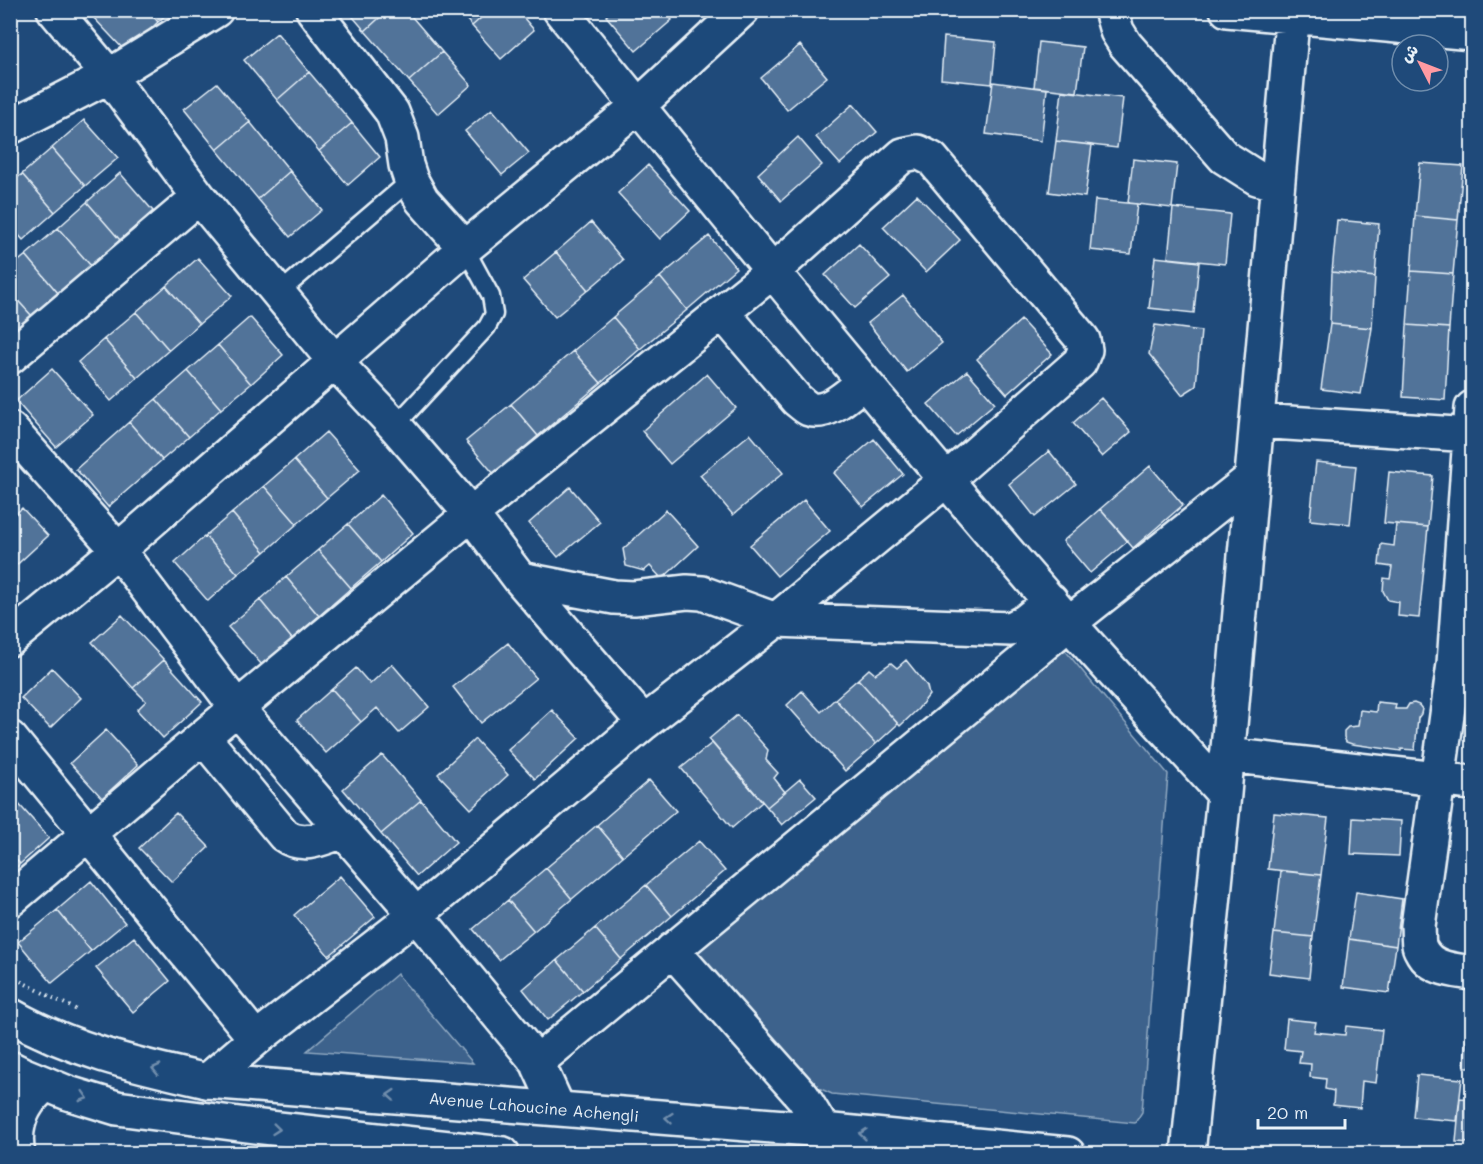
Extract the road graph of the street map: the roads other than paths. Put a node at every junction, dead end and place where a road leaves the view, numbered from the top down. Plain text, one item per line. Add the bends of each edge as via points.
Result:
1 (54, 10) edge
2 (216, 10) edge
3 (313, 10) edge
4 (560, 10) edge
5 (742, 10) edge
6 (1111, 10) edge
7 (1227, 10) edge
8 (1293, 13) edge
9 (1473, 33) edge
10 (109, 76) junction
11 (638, 106) junction
12 (10, 127) edge
13 (411, 180) junction
14 (1276, 184) junction
15 (200, 197) junction
16 (465, 248) junction
17 (772, 272) junction
18 (279, 293) junction
19 (722, 312) junction
20 (10, 357) edge
21 (336, 363) junction
22 (864, 382) junction
23 (1257, 421) junction
24 (395, 426) junction
25 (1472, 426) edge
26 (10, 429) edge
27 (1252, 478) junction
28 (946, 480) junction
29 (471, 514) junction
30 (118, 550) junction
31 (520, 579) junction
32 (1465, 608) edge
33 (1060, 612) junction
34 (776, 620) junction
35 (10, 639) edge
36 (1463, 665) edge
37 (237, 708) junction
38 (644, 723) junction
39 (202, 737) junction
40 (10, 738) edge
41 (1227, 756) junction
42 (1438, 780) junction
43 (1473, 783) edge
44 (1224, 794) junction
45 (343, 831) junction
46 (89, 833) junction
47 (10, 900) edge
48 (416, 915) junction
49 (672, 950) junction
50 (1473, 973) edge
51 (10, 1015) edge
52 (256, 1039) junction
53 (537, 1062) junction
54 (10, 1068) edge
55 (207, 1081) junction
56 (46, 1084) junction
57 (558, 1108) junction
58 (823, 1130) junction
59 (18, 1154) edge
60 (503, 1154) edge
61 (1068, 1154) edge
62 (1188, 1154) edge

1 - 10 street
2 - 10 street
3 - 13 street via 392,112
4 - 11 street
5 - 11 street
6 - 14 street via 1125,44 1224,157 1257,178
7 - 8 street
8 - 9 street
8 - 14 street
10 - 12 street
10 - 15 street
11 - 16 street
11 - 17 street
13 - 16 street via 422,200
13 - 18 lane
14 - 23 street
15 - 18 street
15 - 20 street
16 - 21 street
16 - 24 lane via 491,296 494,314 487,327
17 - 19 street
17 - 22 street
17 - 28 street via 903,155 918,152 932,159 1083,340 1085,350 1080,362
18 - 21 street
19 - 22 street via 809,409 828,408
19 - 29 street
21 - 24 street
21 - 30 street
22 - 28 street
23 - 25 street
23 - 27 street
24 - 29 street
25 - 32 street
26 - 30 street
27 - 33 street
27 - 41 street
28 - 33 street
28 - 34 street
29 - 31 street
29 - 37 street
30 - 35 street
30 - 37 street
31 - 34 street via 614,597 702,593
31 - 38 street
32 - 36 street
33 - 34 street via 1011,629
33 - 44 street
33 - 49 street
34 - 38 street
36 - 42 street
37 - 39 street
37 - 45 street
38 - 48 street
39 - 45 street via 292,841 316,841
39 - 46 street
40 - 46 street
41 - 42 street
41 - 44 street
42 - 43 street
42 - 50 street via 1418,926 1420,949 1430,962 1448,970
44 - 62 street
45 - 48 street
46 - 47 street
46 - 52 street
48 - 52 street
48 - 53 street
49 - 53 street
49 - 58 street via 803,1097
55 -> 51 street, Avenue Lahoucine Achengli via 88,1052
52 - 55 street
53 - 57 street
54 - 56 street
57 -> 55 street, Avenue Lahoucine Achengli
56 - 59 street via 26,1104 20,1117 16,1131
56 -> 60 street via 117,1108
58 -> 57 street, Avenue Lahoucine Achengli
61 -> 58 street, Avenue Lahoucine Achengli

